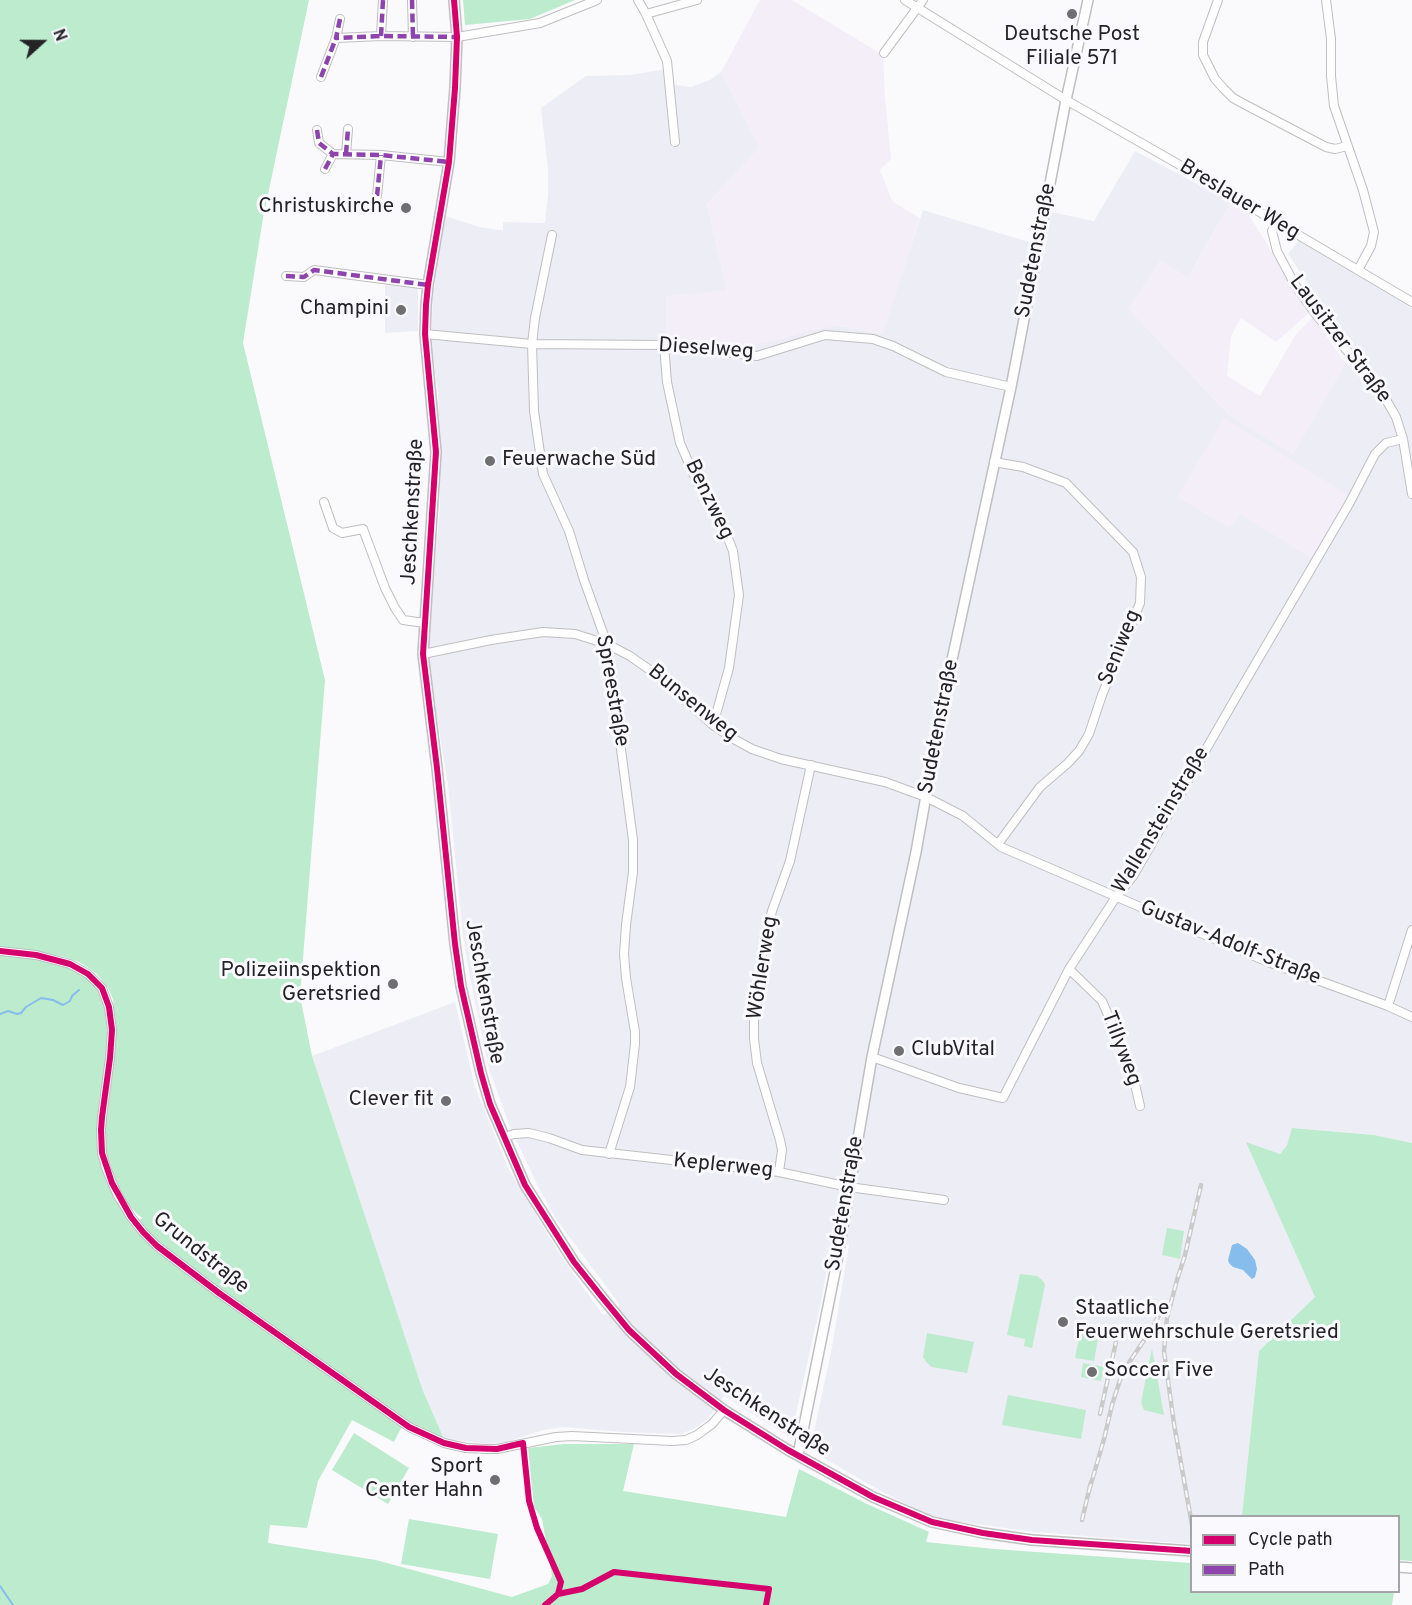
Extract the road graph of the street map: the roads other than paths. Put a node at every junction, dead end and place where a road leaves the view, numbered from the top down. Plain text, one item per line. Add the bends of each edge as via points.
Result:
1 (383, 0) edge
2 (412, 0) edge
3 (454, 0) edge
4 (597, 0) edge
5 (638, 0) edge
6 (697, 0) edge
7 (905, 0) edge
8 (923, 0) edge
9 (1088, 0) edge
10 (1218, 0) edge
11 (1326, 0) edge
12 (918, 7) junction
13 (646, 14) junction
14 (340, 19) dead end
15 (381, 36) junction
16 (412, 37) junction
17 (457, 37) junction
18 (336, 38) junction
19 (884, 53) dead end
20 (321, 77) dead end
21 (1066, 100) junction
22 (348, 129) dead end
23 (317, 130) dead end
24 (675, 142) dead end
25 (1347, 147) junction
26 (333, 154) junction
27 (346, 154) junction
28 (381, 155) junction
29 (449, 162) junction
30 (325, 169) dead end
31 (377, 196) dead end
32 (1276, 222) junction
33 (552, 235) dead end
34 (1358, 270) junction
35 (286, 276) dead end
36 (428, 285) junction
37 (1412, 303) edge
38 (425, 334) junction
39 (532, 344) junction
40 (664, 345) junction
41 (1011, 387) junction
42 (1403, 439) junction
43 (994, 462) junction
44 (1412, 494) edge
45 (324, 502) dead end
46 (425, 623) junction
47 (607, 644) junction
48 (423, 654) junction
49 (713, 725) junction
50 (811, 765) junction
51 (926, 797) junction
52 (999, 844) junction
53 (1116, 897) junction
54 (1412, 930) edge
55 (0, 951) edge
56 (1070, 969) junction
57 (1388, 1006) junction
58 (1412, 1017) edge
59 (872, 1057) junction
60 (1140, 1106) dead end
61 (504, 1137) junction
62 (609, 1154) junction
63 (779, 1172) junction
64 (849, 1187) junction
65 (944, 1200) dead end
66 (724, 1410) junction
67 (798, 1455) junction
68 (1190, 1551) edge

1 - 15 street
2 - 16 street
3 - 17 street, Jeschkenstraße
4 - 17 street via 540,23
5 - 13 street
6 - 13 street
7 - 12 street, Breslauer Weg
8 - 12 street
9 - 21 street, Sudetenstraße
10 - 25 street via 1203,42 1203,55 1215,79 1244,104 1326,147
11 - 25 street via 1334,106
12 - 19 street
12 - 21 street, Breslauer Weg
13 - 24 street via 667,61
14 - 18 street
15 - 16 street
15 - 18 street
16 - 17 street
17 - 29 street, Jeschkenstraße
18 - 20 street
21 - 32 street, Breslauer Weg
21 - 41 street, Sudetenstraße
22 - 27 street
23 - 26 street via 319,143
25 - 34 street via 1374,232
26 - 27 street
26 - 30 street
27 - 28 street
28 - 29 street
28 - 31 street
29 - 36 street, Jeschkenstraße
32 - 34 street, Breslauer Weg
32 - 42 street, Lausitzer Straße via 1272,231 1277,251 1295,285 1380,389
33 - 39 street, Spreestraße
34 - 37 street, Breslauer Weg
35 - 36 street via 304,277 314,270
36 - 38 street, Jeschkenstraße
38 - 39 street, Dieselweg
38 - 46 street, Jeschkenstraße via 436,452
39 - 40 street, Dieselweg
39 - 47 street, Spreestraße via 534,411 543,474 568,531
40 - 41 street, Dieselweg via 757,356 825,335 873,339 946,372
40 - 49 street, Benzweg via 667,382 680,443 697,482 722,520 733,551 739,595 729,668
41 - 43 street, Sudetenstraße
42 - 44 street, Lausitzer Straße
42 - 53 street, Wallensteinstraße via 1386,443 1375,454 1133,876
43 - 51 street, Sudetenstraße
43 - 52 street, Seniweg via 1023,467 1066,483 1133,552 1140,577 1140,603 1089,734 1068,763 1040,787
45 - 46 street, Jeschkenstraße via 333,528 342,532 363,530 403,620
46 - 48 street, Jeschkenstraße
47 - 48 street, Bunsenweg via 575,634 543,632
47 - 49 street, Bunsenweg via 657,675
47 - 62 street, Spreestraße via 633,840 624,954 635,1032 630,1087
48 - 61 street, Jeschkenstraße via 459,974 481,1073
49 - 50 street, Bunsenweg via 765,755
50 - 51 street, Bunsenweg via 885,782
50 - 63 street, Wöhlerweg via 790,861 763,947 754,1016 757,1063 782,1150
51 - 52 street, Gustav-Adolf-Straße via 963,816
51 - 59 street, Sudetenstraße
52 - 53 street, Gustav-Adolf-Straße
53 - 56 street, Wallensteinstraße
53 - 57 street, Gustav-Adolf-Straße via 1268,962
54 - 57 street
55 - 66 street, Grundstraße via 70,964 102,988 112,1030 102,1153 111,1182 143,1233 219,1293 409,1427 466,1448 497,1449 572,1436 672,1442 697,1435
56 - 59 street, Wallensteinstraße via 1003,1098 959,1088
56 - 60 street, Tillyweg via 1102,1000 1132,1071
57 - 58 street, Gustav-Adolf-Straße
59 - 64 street, Sudetenstraße
61 - 62 street, Keplerweg via 529,1133
61 - 66 street, Jeschkenstraße via 525,1185 574,1262 601,1296 629,1330 676,1374
62 - 63 street, Keplerweg
63 - 64 street, Keplerweg
64 - 65 street, Keplerweg
64 - 67 street, Sudetenstraße
66 - 67 street, Jeschkenstraße
67 - 68 street, Jeschkenstraße via 873,1497 932,1522 1032,1540

